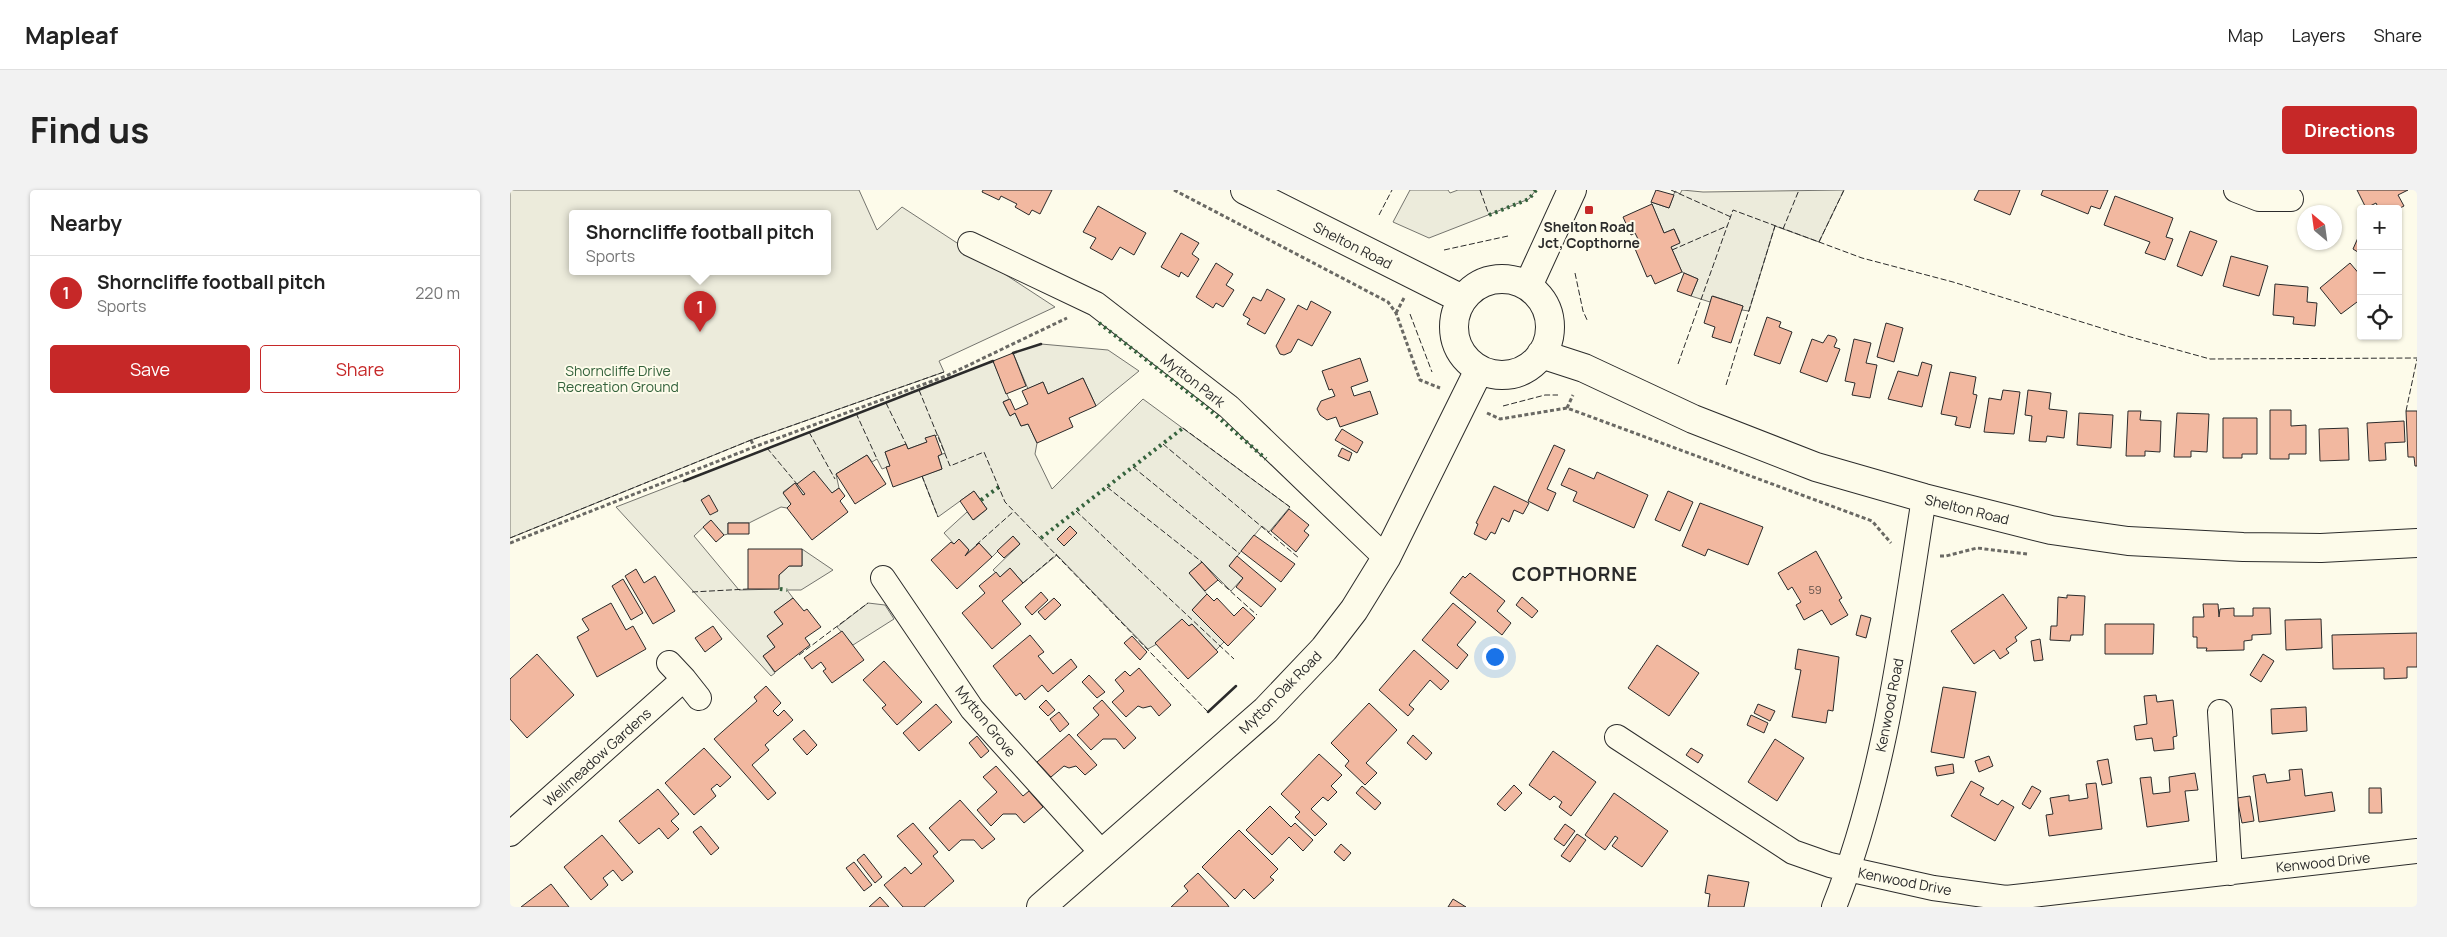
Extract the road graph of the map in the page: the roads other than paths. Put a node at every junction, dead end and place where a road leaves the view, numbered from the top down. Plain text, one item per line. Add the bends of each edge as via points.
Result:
1 (1245, 190) edge
2 (1572, 190) edge
3 (2236, 190) edge
4 (2290, 199) dead end
5 (970, 244) dead end
6 (1528, 286) junction
7 (1462, 299) junction
8 (1541, 354) junction
9 (1479, 370) junction
10 (1924, 498) junction
11 (2417, 543) edge
12 (1386, 558) junction
13 (882, 578) dead end
14 (699, 698) dead end
15 (2220, 712) dead end
16 (1616, 737) dead end
17 (510, 834) edge
18 (2417, 851) edge
19 (1103, 854) junction
20 (1848, 870) junction
21 (2230, 872) junction
22 (1041, 907) edge
23 (1834, 907) edge

1 - 7 main road, Shelton Road
2 - 6 main road
3 - 4 street via 2259,199
5 - 12 street, Mytton Park via 1096,304 1229,408
6 - 7 main road via 1505,279 1492,280 1481,284
6 - 8 main road via 1547,310 1550,325 1548,340
7 - 9 main road via 1454,330 1457,346 1466,360
8 - 9 main road via 1532,364 1513,373 1493,374
8 - 10 main road, Shelton Road via 1584,368 1693,419 1816,467
9 - 12 main road, Mytton Oak Road
10 - 11 main road, Shelton Road via 2051,530 2128,541 2321,548
10 - 20 street, Kenwood Road via 1889,716
12 - 19 main road, Mytton Oak Road via 1354,610 1297,679
13 - 19 street, Mytton Grove via 972,709
14 - 17 street, Wellmeadow Gardens via 677,671
15 - 21 street
16 - 20 street, Kenwood Drive via 1793,852
18 - 21 street, Kenwood Drive
19 - 22 main road, Mytton Oak Road
20 - 21 street, Kenwood Drive via 1933,888 2006,898
20 - 23 street, Kenwood Road

